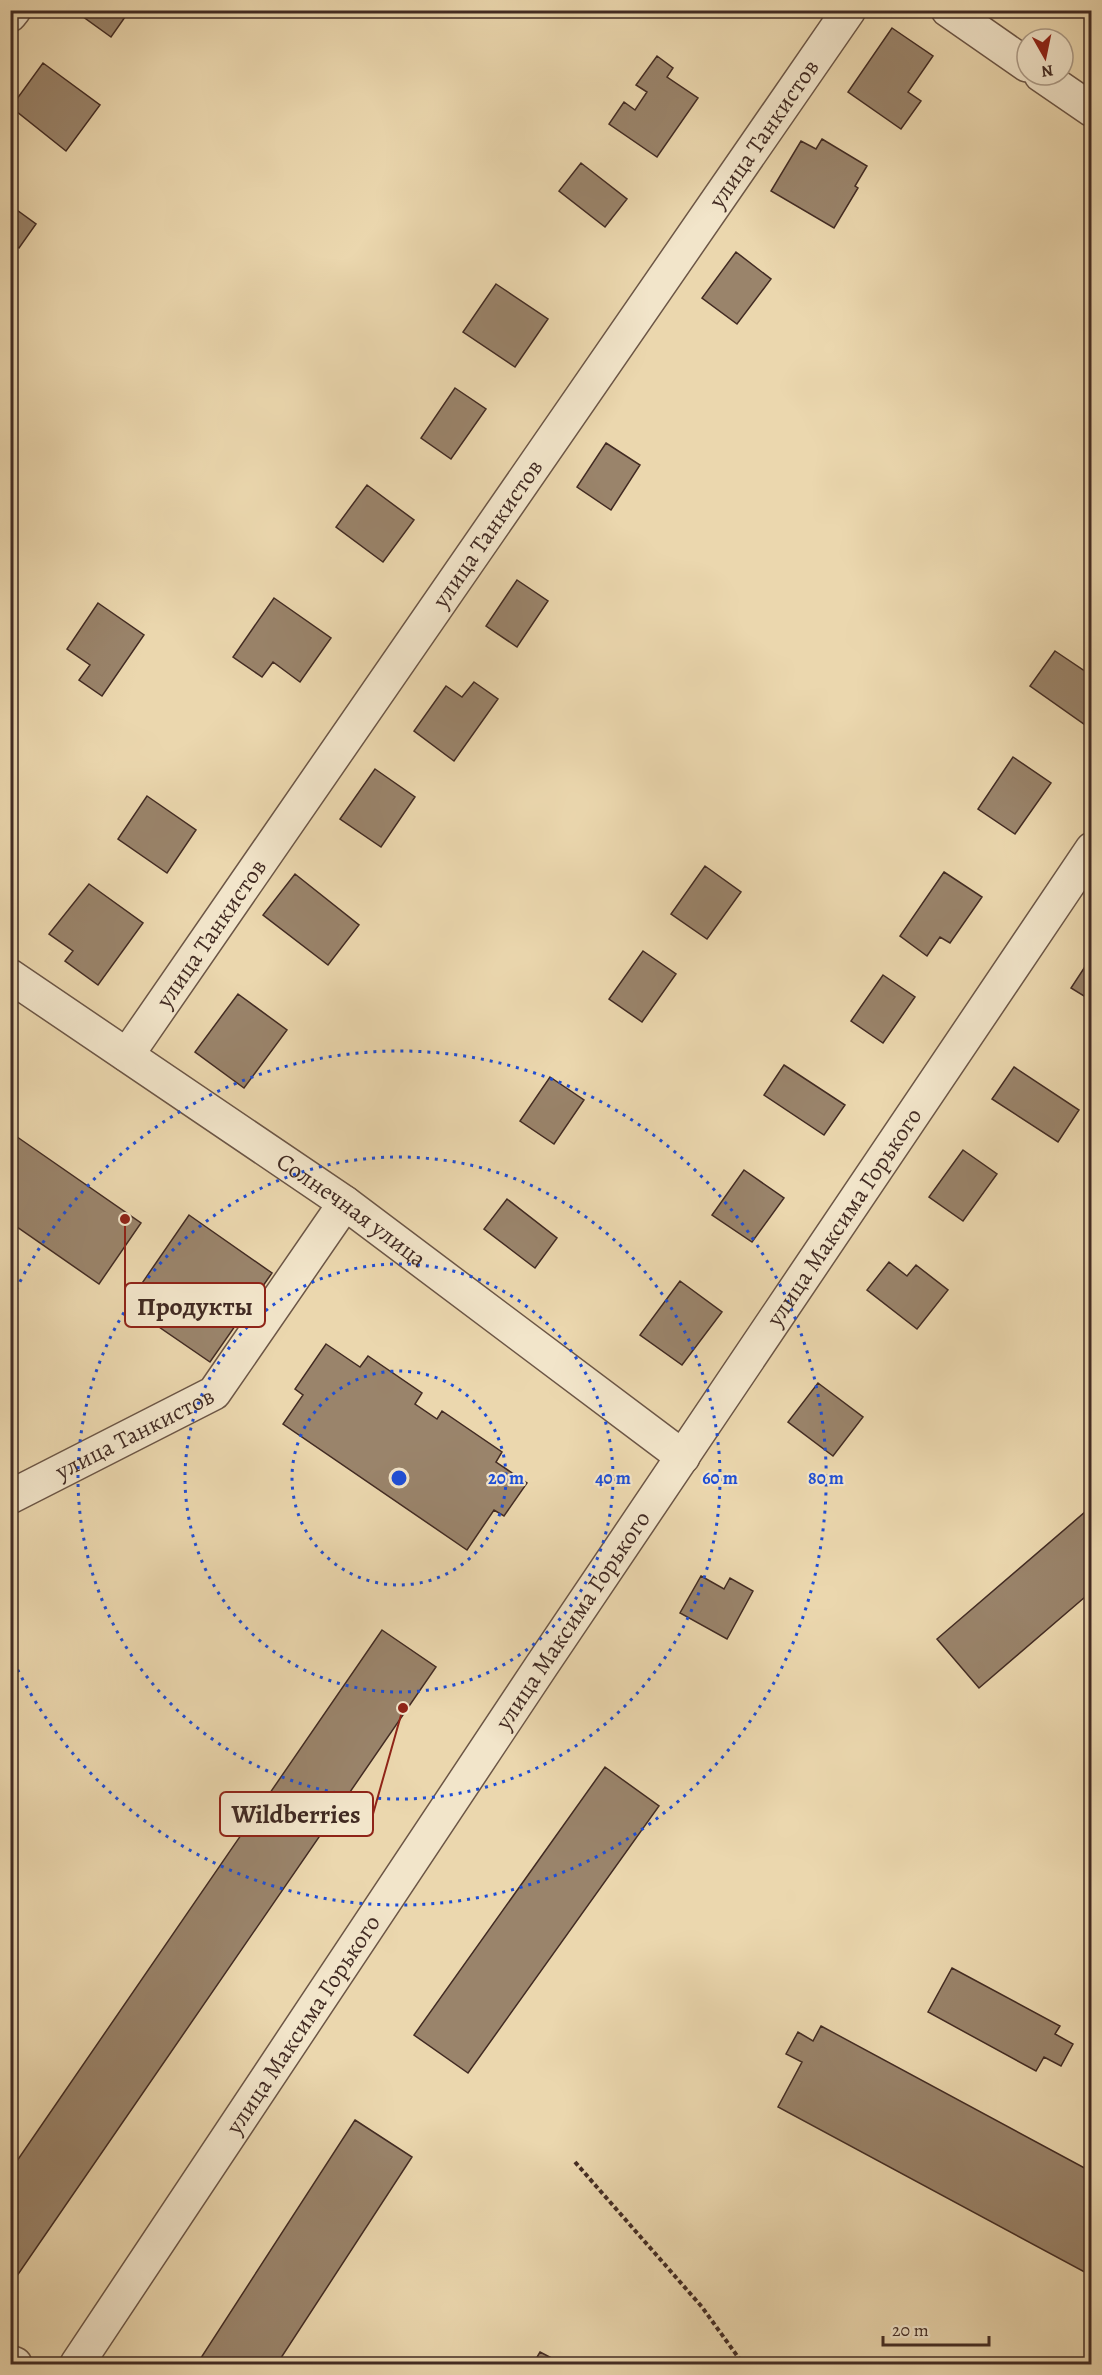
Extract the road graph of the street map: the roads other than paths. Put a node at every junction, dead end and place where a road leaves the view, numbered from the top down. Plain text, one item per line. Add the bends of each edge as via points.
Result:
1 (14, 10) edge
2 (849, 10) edge
3 (948, 10) edge
4 (10, 15) edge
5 (1015, 57) edge
6 (1058, 87) edge
7 (1092, 110) edge
8 (1092, 849) edge
9 (10, 976) edge
10 (127, 1055) junction
11 (345, 1203) junction
12 (683, 1457) junction
13 (10, 1497) edge
14 (10, 2362) edge
15 (15, 2364) edge
16 (77, 2364) edge

1 - 4 street
2 - 10 street, улица Танкистов
3 - 5 street
6 - 7 street
8 - 12 street, улица Максима Горького
9 - 10 street, Солнечная улица
10 - 11 street, Солнечная улица
11 - 12 street, Солнечная улица
11 - 13 street, улица Танкистов via 214,1393
12 - 16 street, улица Максима Горького
14 - 15 street

